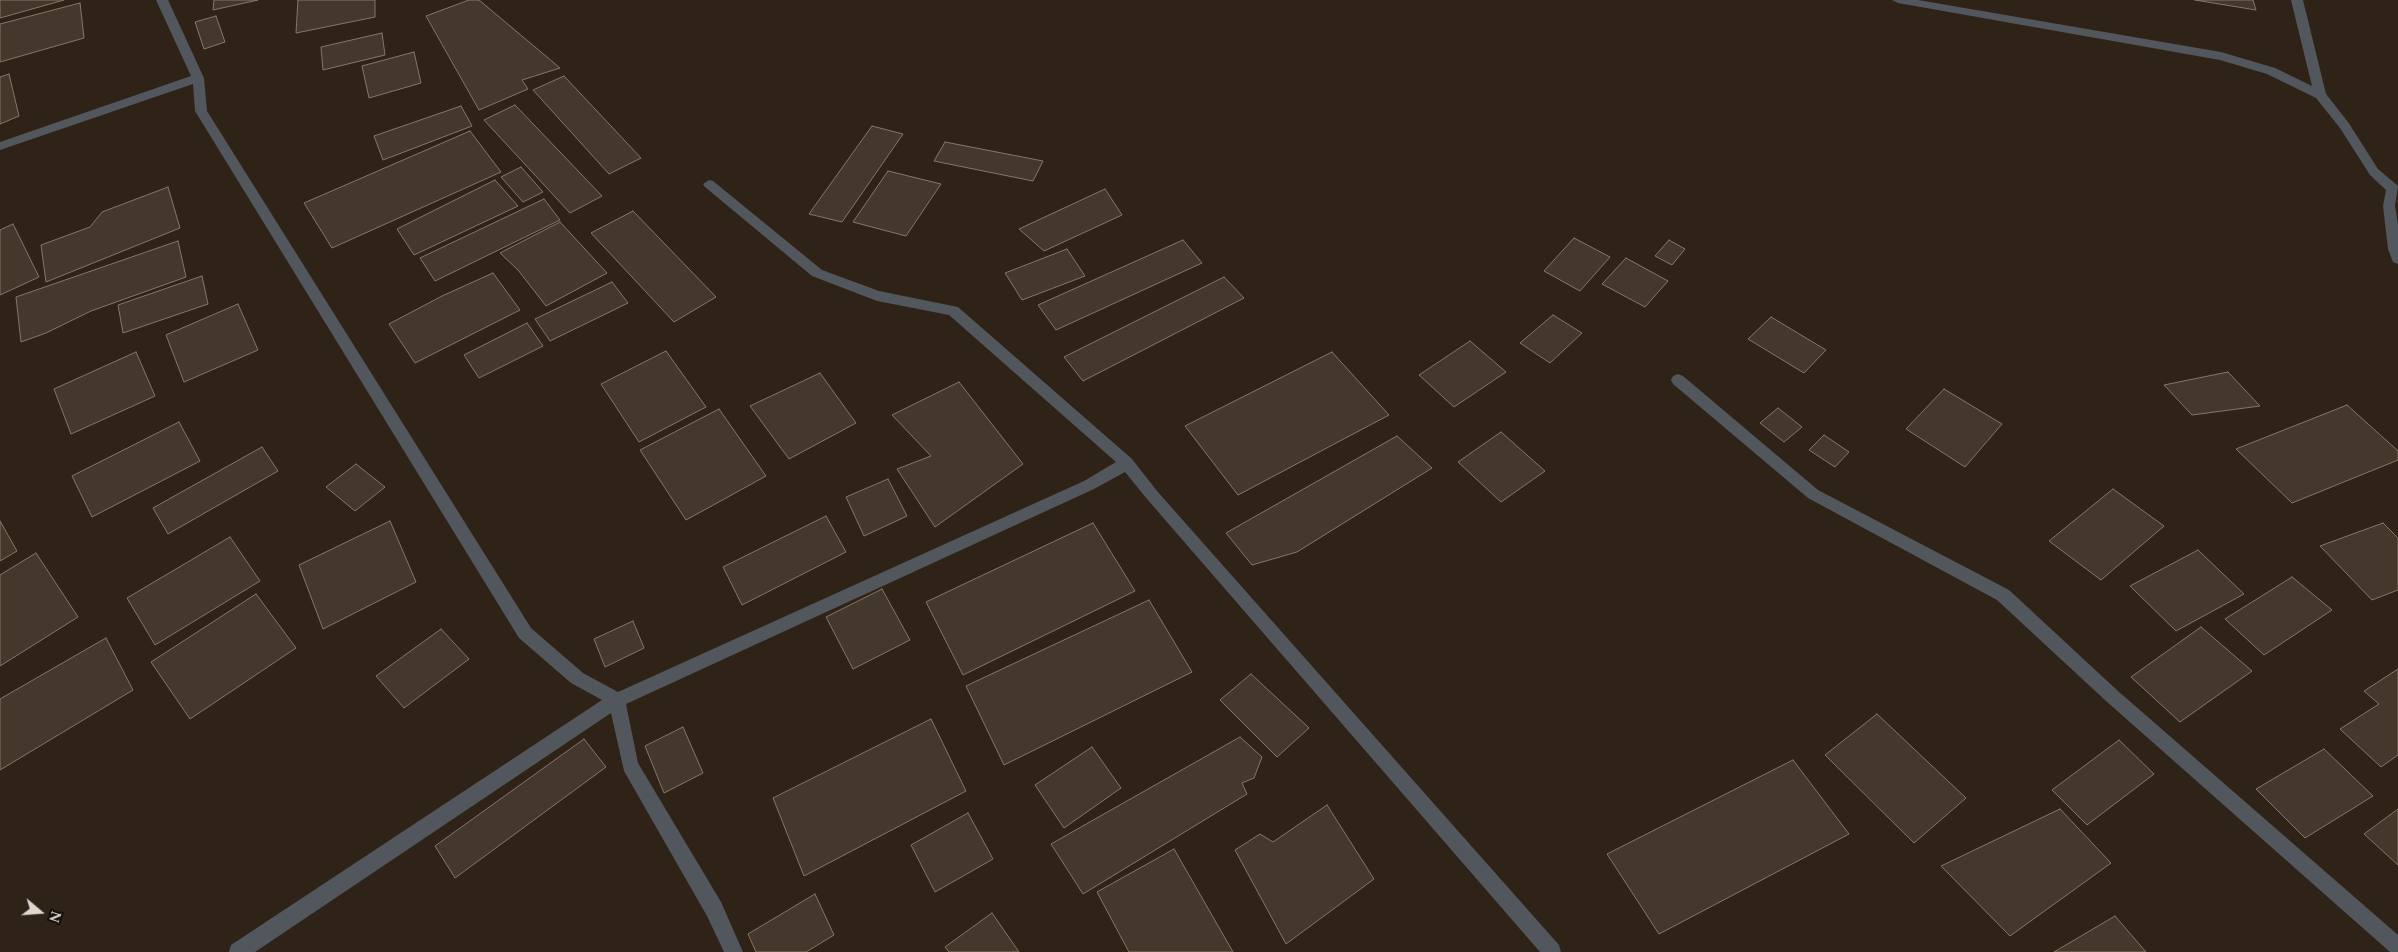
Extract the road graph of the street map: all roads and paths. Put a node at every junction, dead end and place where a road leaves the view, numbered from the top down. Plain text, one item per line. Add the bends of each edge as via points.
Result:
1 (162, 0) edge
2 (1898, 0) edge
3 (2297, 0) edge
4 (198, 78) junction
5 (2320, 95) junction
6 (0, 146) edge
7 (709, 184) dead end
8 (2395, 190) edge
9 (2398, 259) edge
10 (1678, 380) dead end
11 (1127, 462) junction
12 (617, 700) junction
13 (2398, 947) edge
14 (238, 952) edge
15 (734, 952) edge
16 (1552, 952) edge

1 - 4 street
2 - 5 street via 2221,56 2271,71
3 - 5 street
4 - 6 street
4 - 12 street via 201,111 525,633 576,678
5 - 8 street via 2374,172
7 - 11 street via 818,273 877,296 953,312
8 - 9 street via 2389,206
10 - 13 street via 1813,494 2003,595 2112,696
11 - 12 street via 1089,485
11 - 16 street via 1152,495
12 - 14 street
12 - 15 street via 630,765 714,909

